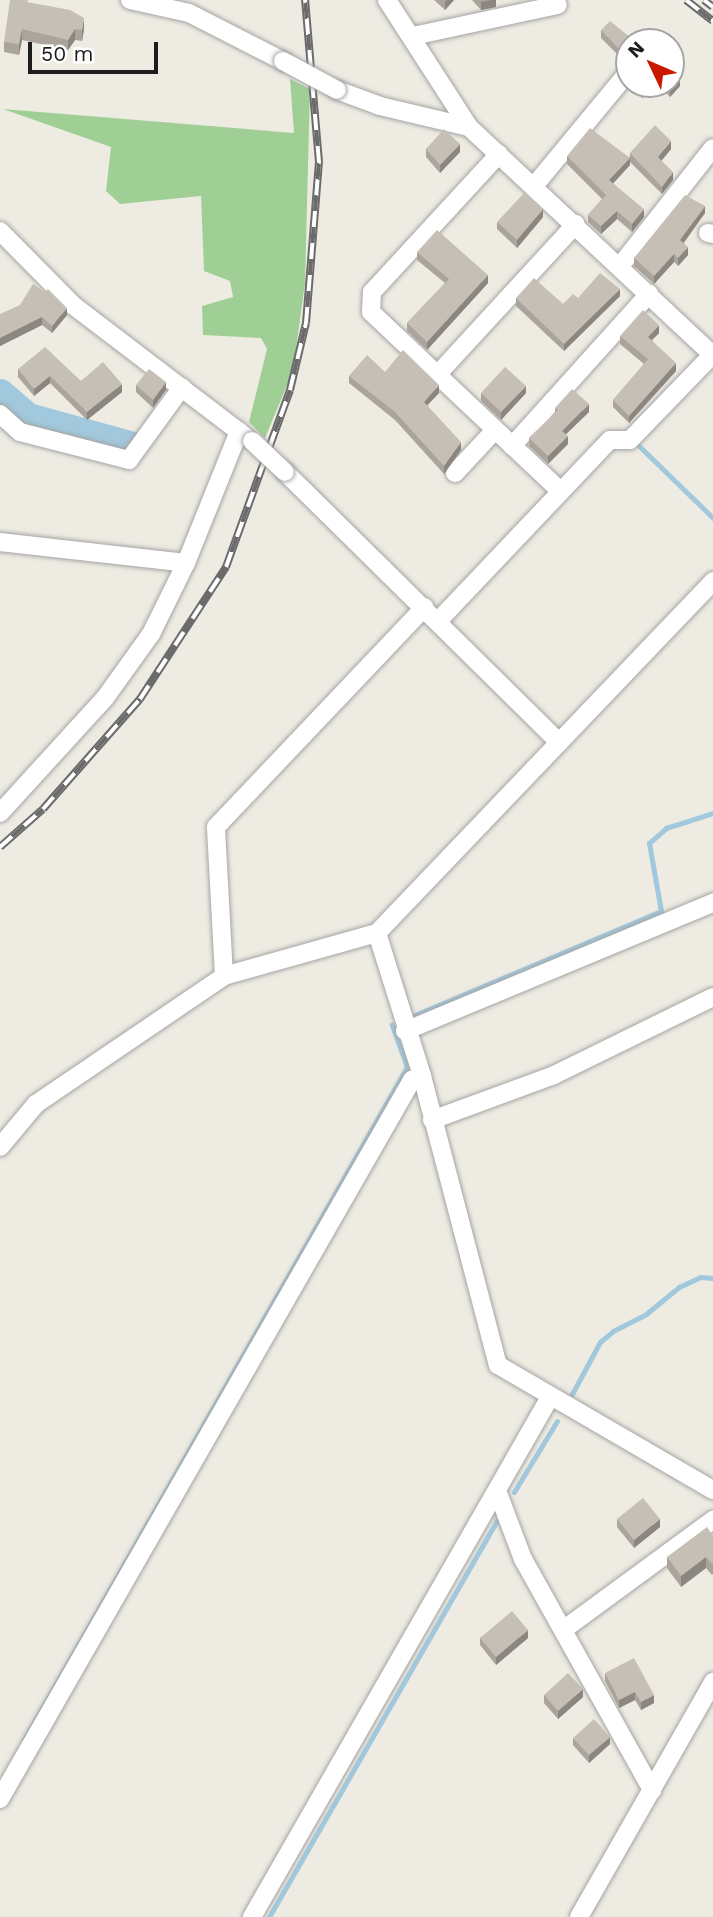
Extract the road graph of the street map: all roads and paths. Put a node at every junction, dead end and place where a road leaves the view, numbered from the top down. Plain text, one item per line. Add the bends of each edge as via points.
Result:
1 (130, 0) edge
2 (387, 0) edge
3 (558, 5) dead end
4 (413, 36) junction
5 (615, 88) edge
6 (469, 127) junction
7 (713, 148) edge
8 (499, 154) junction
9 (534, 186) junction
10 (576, 224) junction
11 (0, 231) edge
12 (620, 266) junction
13 (649, 294) junction
14 (713, 354) edge
15 (437, 375) junction
16 (182, 387) junction
17 (0, 414) edge
18 (495, 430) junction
19 (245, 436) junction
20 (512, 446) junction
21 (455, 473) dead end
22 (560, 491) junction
23 (0, 542) edge
24 (186, 563) junction
25 (713, 581) edge
26 (425, 607) junction
27 (439, 620) junction
28 (559, 741) junction
29 (0, 792) edge
30 (21, 792) junction
31 (0, 813) edge
32 (713, 903) edge
33 (377, 933) junction
34 (224, 976) junction
35 (713, 997) edge
36 (405, 1031) junction
37 (422, 1076) junction
38 (432, 1120) junction
39 (0, 1147) edge
40 (550, 1397) junction
41 (713, 1490) edge
42 (498, 1493) junction
43 (713, 1520) edge
44 (563, 1630) junction
45 (713, 1682) edge
46 (652, 1790) junction
47 (0, 1799) edge
48 (253, 1917) edge
49 (579, 1917) edge

1 - 6 street, bridge via 189,13 337,90 380,106
2 - 4 street
3 - 4 street
4 - 6 street
5 - 9 street
6 - 8 street
7 - 12 street
8 - 9 street
8 - 15 street via 372,292 371,312
9 - 10 street
10 - 12 street
10 - 15 street
11 - 16 street via 74,306
12 - 13 street
13 - 14 street
13 - 20 street
14 - 22 street via 630,440 610,440
15 - 18 street
16 - 17 street via 129,460 20,432
16 - 19 street
18 - 20 street
18 - 21 street
19 - 24 street
19 - 26 street, bridge
20 - 22 street
22 - 27 street
23 - 24 street
24 - 30 street via 151,634 113,687
25 - 28 street
26 - 27 street
26 - 34 street via 216,827
27 - 28 street
28 - 33 street
29 - 30 street
30 - 31 street
32 - 36 street
33 - 34 street
33 - 36 street
34 - 39 street via 36,1104
35 - 38 street via 554,1075
36 - 37 street
37 - 38 street
37 - 47 street via 412,1080
38 - 40 street via 498,1365
40 - 41 street
40 - 42 street
42 - 44 street via 523,1559
42 - 48 street
43 - 44 street
44 - 46 street
45 - 46 street
46 - 49 street

